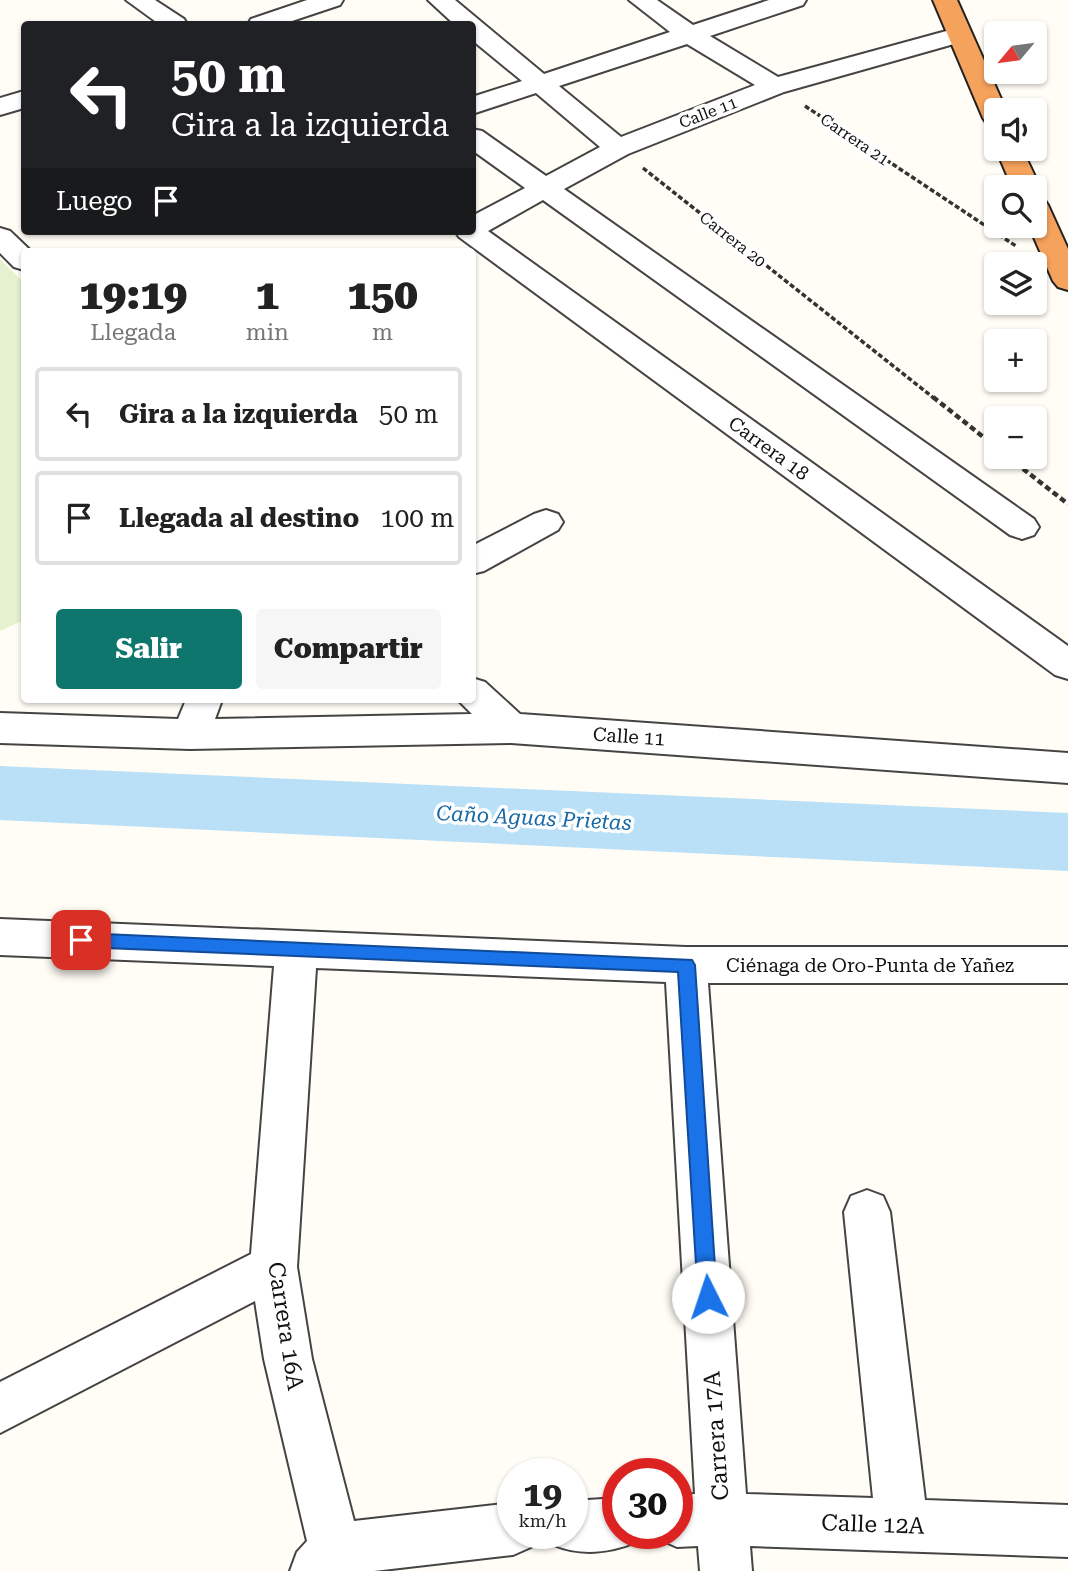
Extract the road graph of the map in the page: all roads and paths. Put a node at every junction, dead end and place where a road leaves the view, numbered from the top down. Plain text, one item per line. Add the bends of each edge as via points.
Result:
1 (138, 0) edge
2 (331, 0) edge
3 (440, 0) edge
4 (641, 0) edge
5 (794, 0) edge
6 (945, 0) edge
7 (297, 12) edge
8 (170, 21) edge
9 (269, 21) edge
10 (465, 21) edge
11 (476, 30) edge
12 (689, 34) junction
13 (959, 35) junction
14 (542, 86) junction
15 (775, 86) junction
16 (987, 98) edge
17 (21, 100) edge
18 (476, 105) edge
19 (0, 107) edge
20 (476, 140) edge
21 (618, 148) junction
22 (543, 188) junction
23 (476, 227) edge
24 (21, 231) edge
25 (476, 234) edge
26 (1047, 234) edge
27 (0, 236) edge
28 (21, 258) edge
29 (1068, 281) edge
30 (984, 438) edge
31 (1023, 469) edge
32 (1068, 504) edge
33 (546, 522) dead end
34 (1021, 527) dead end
35 (476, 560) edge
36 (1068, 665) edge
37 (476, 696) edge
38 (197, 717) edge
39 (512, 727) junction
40 (0, 728) edge
41 (1068, 768) edge
42 (0, 937) edge
43 (296, 949) junction
44 (1068, 964) edge
45 (686, 965) junction
46 (867, 1212) dead end
47 (273, 1267) junction
48 (0, 1408) edge
49 (700, 1520) edge
50 (902, 1525) junction
51 (497, 1531) edge
52 (1068, 1531) edge
53 (333, 1564) edge
54 (726, 1571) edge

1 - 8 street
2 - 7 street
3 - 10 street
4 - 12 street
5 - 12 street
6 - 13 highway
7 - 9 street
11 - 14 street
12 - 14 street
12 - 15 street
13 - 15 street, Calle 11
13 - 16 highway
14 - 18 street
14 - 21 street
15 - 21 street, Calle 11
15 - 29 path, Carrera 21
17 - 19 street
20 - 22 street
21 - 22 street, Calle 11
21 - 30 path, Carrera 20
22 - 23 street, Calle 11
22 - 34 street
24 - 27 street
25 - 36 street, Carrera 18
26 - 29 highway
27 - 28 street
31 - 32 path
33 - 35 street
37 - 39 street
38 - 39 street, Calle 11
38 - 40 street, Calle 11
39 - 41 street, Calle 11
42 - 43 street, Ciénaga de Oro-Punta de Yañez
43 - 45 street, Ciénaga de Oro-Punta de Yañez
43 - 47 street, Carrera 16A
44 - 45 street, Ciénaga de Oro-Punta de Yañez
45 - 49 street, Carrera 17A
46 - 50 street
47 - 48 street
47 - 53 street, Carrera 16A via 288,1359
49 - 50 street, Calle 12A
49 - 54 street, Carrera 17A
50 - 52 street, Calle 12A
51 - 53 street via 469,1532

